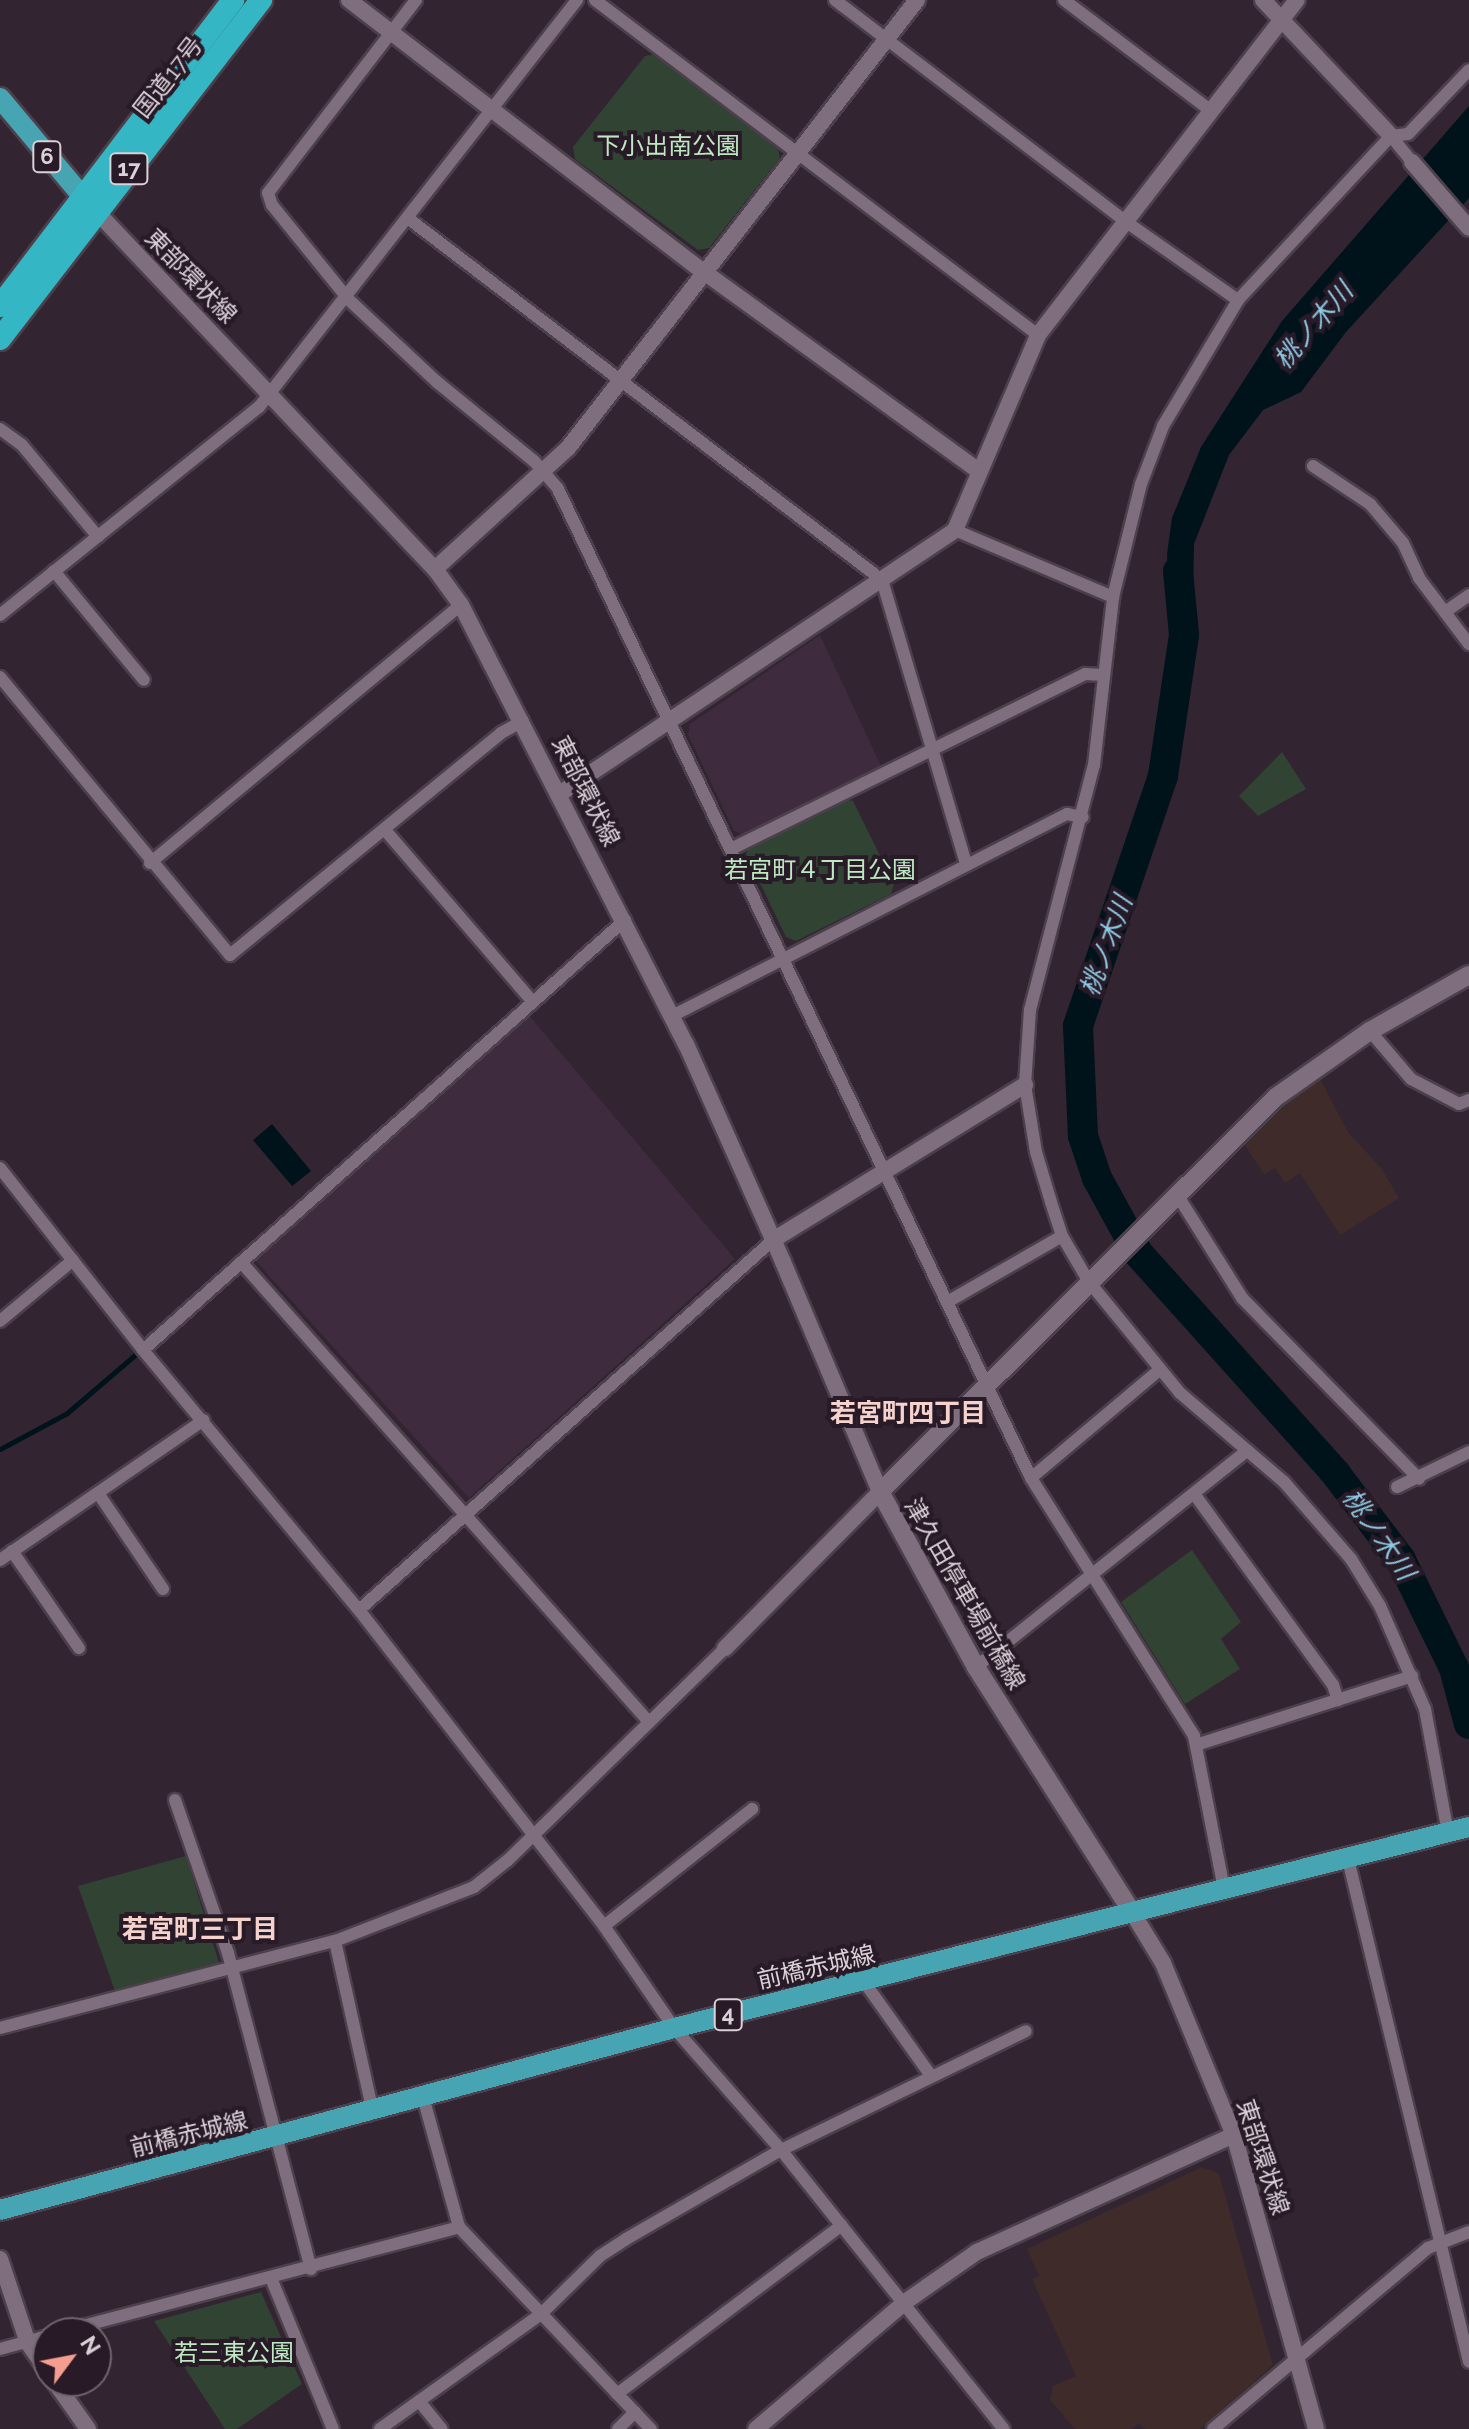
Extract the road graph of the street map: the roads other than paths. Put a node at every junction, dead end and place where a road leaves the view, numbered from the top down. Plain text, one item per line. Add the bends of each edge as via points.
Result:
1 (233, 0) edge
2 (261, 0) edge
3 (349, 0) edge
4 (416, 0) edge
5 (577, 0) edge
6 (595, 0) edge
7 (835, 0) edge
8 (917, 0) edge
9 (1064, 0) edge
10 (1263, 0) edge
11 (1297, 0) edge
12 (1283, 18) junction
13 (391, 33) junction
14 (886, 39) junction
15 (1469, 70) edge
16 (0, 98) edge
17 (1210, 110) junction
18 (492, 111) junction
19 (1391, 136) junction
20 (795, 155) junction
21 (1412, 162) joint
22 (89, 205) junction
23 (409, 219) junction
24 (1125, 221) junction
25 (1464, 222) edge
26 (704, 272) junction
27 (348, 299) junction
28 (1238, 300) junction
29 (0, 306) edge
30 (1038, 335) junction
31 (0, 339) edge
32 (620, 380) junction
33 (269, 393) junction
34 (0, 429) edge
35 (1313, 466) dead end
36 (979, 471) junction
37 (546, 473) junction
38 (955, 530) junction
39 (98, 537) junction
40 (435, 569) junction
41 (54, 571) junction
42 (882, 580) junction
43 (1469, 595) edge
44 (1113, 597) junction
45 (461, 605) junction
46 (1445, 612) junction
47 (0, 615) edge
48 (1469, 644) edge
49 (1104, 675) junction
50 (0, 677) edge
51 (144, 680) dead end
52 (523, 721) junction
53 (672, 723) junction
54 (931, 750) junction
55 (561, 793) junction
56 (1083, 817) junction
57 (385, 830) junction
58 (733, 848) junction
59 (150, 863) junction
60 (966, 864) junction
61 (625, 920) junction
62 (784, 961) junction
63 (1469, 975) edge
64 (532, 1001) junction
65 (672, 1016) junction
66 (1370, 1031) junction
67 (1025, 1085) junction
68 (1469, 1100) edge
69 (886, 1167) junction
70 (0, 1168) edge
71 (1170, 1199) junction
72 (1062, 1236) junction
73 (773, 1240) junction
74 (73, 1260) junction
75 (241, 1262) junction
76 (1089, 1282) junction
77 (949, 1301) junction
78 (0, 1321) edge
79 (143, 1350) junction
80 (1158, 1371) junction
81 (988, 1383) junction
82 (204, 1420) junction
83 (1247, 1451) junction
84 (1469, 1452) edge
85 (1031, 1478) junction
86 (1419, 1479) junction
87 (1397, 1487) dead end
88 (880, 1492) junction
89 (98, 1493) junction
90 (1195, 1495) junction
91 (467, 1515) junction
92 (12, 1551) junction
93 (0, 1560) edge
94 (1093, 1577) junction
95 (163, 1589) dead end
96 (359, 1610) junction
97 (79, 1648) dead end
98 (725, 1648) joint
99 (976, 1667) junction
100 (1412, 1676) junction
101 (1338, 1700) junction
102 (649, 1722) junction
103 (1196, 1745) junction
104 (175, 1800) dead end
105 (752, 1809) dead end
106 (1459, 1830) edge
107 (533, 1836) junction
108 (1348, 1859) junction
109 (1224, 1889) junction
110 (1132, 1912) junction
111 (604, 1926) junction
112 (335, 1941) junction
113 (232, 1967) junction
114 (865, 1983) junction
115 (0, 2028) edge
116 (674, 2028) junction
117 (1026, 2031) dead end
118 (931, 2076) junction
119 (423, 2097) junction
120 (373, 2112) junction
121 (1234, 2135) junction
122 (277, 2139) junction
123 (781, 2150) junction
124 (0, 2210) edge
125 (842, 2225) junction
126 (459, 2227) junction
127 (1469, 2232) edge
128 (1440, 2239) junction
129 (0, 2259) edge
130 (311, 2269) junction
131 (271, 2278) junction
132 (905, 2302) junction
133 (540, 2315) junction
134 (112, 2319) edge
135 (32, 2342) edge
136 (28, 2343) junction
137 (0, 2349) edge
138 (32, 2349) edge
139 (1297, 2359) junction
140 (1469, 2362) edge
141 (617, 2394) junction
142 (65, 2397) edge
143 (419, 2401) junction
144 (635, 2412) junction
145 (88, 2429) edge
146 (333, 2429) edge
147 (380, 2429) edge
148 (442, 2429) edge
149 (618, 2429) edge
150 (651, 2429) edge
151 (756, 2429) edge
152 (1004, 2429) edge
153 (1213, 2429) edge
154 (1316, 2429) edge

1 - 22 highway, 国道17号 / 17
2 - 22 highway, 国道17号 / 17
3 - 13 street
4 - 13 street
5 - 18 street
6 - 20 street
7 - 14 street
8 - 14 street
9 - 17 street
10 - 12 street
11 - 12 street
12 - 17 street
12 - 19 street
13 - 18 street
13 - 27 street via 268,193
14 - 20 street
14 - 24 street
15 - 19 street via 1408,134
16 - 22 main road, 6
17 - 24 street
18 - 23 street
18 - 26 street
19 - 21 street
19 - 28 street
20 - 26 street
20 - 30 street
21 - 25 street
22 - 29 highway, 国道17号 / 17
22 - 31 highway, 国道17号 / 17
22 - 33 street, 東部環状線
23 - 27 street
23 - 32 street
24 - 28 street
24 - 30 street
26 - 32 street
26 - 36 street
27 - 33 street
27 - 37 street
28 - 44 street via 1163,426 1141,484
30 - 36 street
32 - 37 street
32 - 42 street
33 - 39 street via 259,407
33 - 40 street, 東部環状線
34 - 39 street via 22,445
35 - 46 street via 1370,504 1403,543 1419,578
36 - 38 street
37 - 40 street
37 - 53 street
38 - 42 street
38 - 44 street
39 - 41 street
40 - 45 street, 東部環状線
41 - 47 street
41 - 51 street
42 - 53 street
42 - 54 street
43 - 46 street
44 - 49 street
45 - 52 street, 東部環状線
45 - 59 street
46 - 48 street
49 - 54 street via 1085,674
49 - 56 street
50 - 59 street
52 - 55 street, 東部環状線
52 - 57 street via 501,733
53 - 55 street
53 - 58 street
54 - 58 street
54 - 60 street
55 - 61 street, 東部環状線
56 - 60 street via 1067,814
56 - 67 street via 1030,1010
57 - 59 street via 230,955
57 - 64 street
58 - 62 street
60 - 62 street
61 - 64 street
61 - 65 street, 東部環状線
62 - 65 street
62 - 69 street
63 - 66 main road
64 - 75 street
65 - 73 street, 東部環状線
66 - 68 street via 1411,1079 1459,1104
66 - 71 main road via 1276,1097
67 - 69 street
67 - 72 street via 1036,1152
69 - 73 street
69 - 77 street
70 - 74 street
71 - 76 main road, 津久田停車場前橋線
71 - 86 street via 1242,1298
72 - 76 street
72 - 77 street
73 - 88 street, 東部環状線
73 - 91 street
74 - 78 street
74 - 79 street
75 - 79 street
75 - 91 street
76 - 80 street
76 - 81 main road, 津久田停車場前橋線
77 - 81 street
79 - 82 street
80 - 83 street
80 - 85 street
81 - 85 street
81 - 88 main road, 津久田停車場前橋線
82 - 89 street
82 - 96 street
83 - 90 street
83 - 100 street via 1284,1482 1351,1559
84 - 86 street
85 - 94 street
86 - 87 street
88 - 98 street
88 - 99 main road, 津久田停車場前橋線
89 - 92 street
89 - 95 street
90 - 94 street
90 - 101 street via 1333,1685
91 - 96 street
91 - 102 street
92 - 93 street
92 - 97 street
94 - 99 street
94 - 103 street via 1190,1726
96 - 107 street
98 - 102 street
99 - 110 main road, 津久田停車場前橋線
100 - 101 street
100 - 106 street
101 - 103 street
102 - 107 street
103 - 109 street
104 - 113 street
105 - 111 street
106 - 108 main road, 前橋赤城線 / 4
107 - 111 street
107 - 112 street via 474,1887
108 - 109 main road, 前橋赤城線 / 4
108 - 128 street
109 - 110 main road, 前橋赤城線 / 4
110 - 114 main road, 前橋赤城線 / 4
110 - 121 street, 東部環状線 via 1163,1963
111 - 116 street
112 - 113 street
112 - 120 street
113 - 115 street
113 - 122 street
114 - 116 main road, 前橋赤城線 / 4
114 - 118 street
116 - 119 main road, 前橋赤城線 / 4
116 - 123 street
117 - 118 street
118 - 123 street
119 - 120 main road, 前橋赤城線 / 4
119 - 126 street
120 - 122 main road, 前橋赤城線 / 4
121 - 132 street via 991,2244
121 - 139 street, 東部環状線
122 - 124 main road, 前橋赤城線 / 4
122 - 130 street
123 - 125 street
123 - 133 street via 612,2248
125 - 132 street
125 - 141 street
126 - 130 street
126 - 133 street
127 - 128 street
128 - 139 street
128 - 140 street
129 - 136 street
130 - 131 street
131 - 134 street
131 - 146 street
132 - 151 street
132 - 152 street
133 - 141 street
133 - 143 street
135 - 136 street
136 - 137 street
136 - 138 street
139 - 153 street
139 - 154 street, 東部環状線
141 - 144 street
142 - 145 street
143 - 147 street
143 - 148 street
144 - 149 street
144 - 150 street

